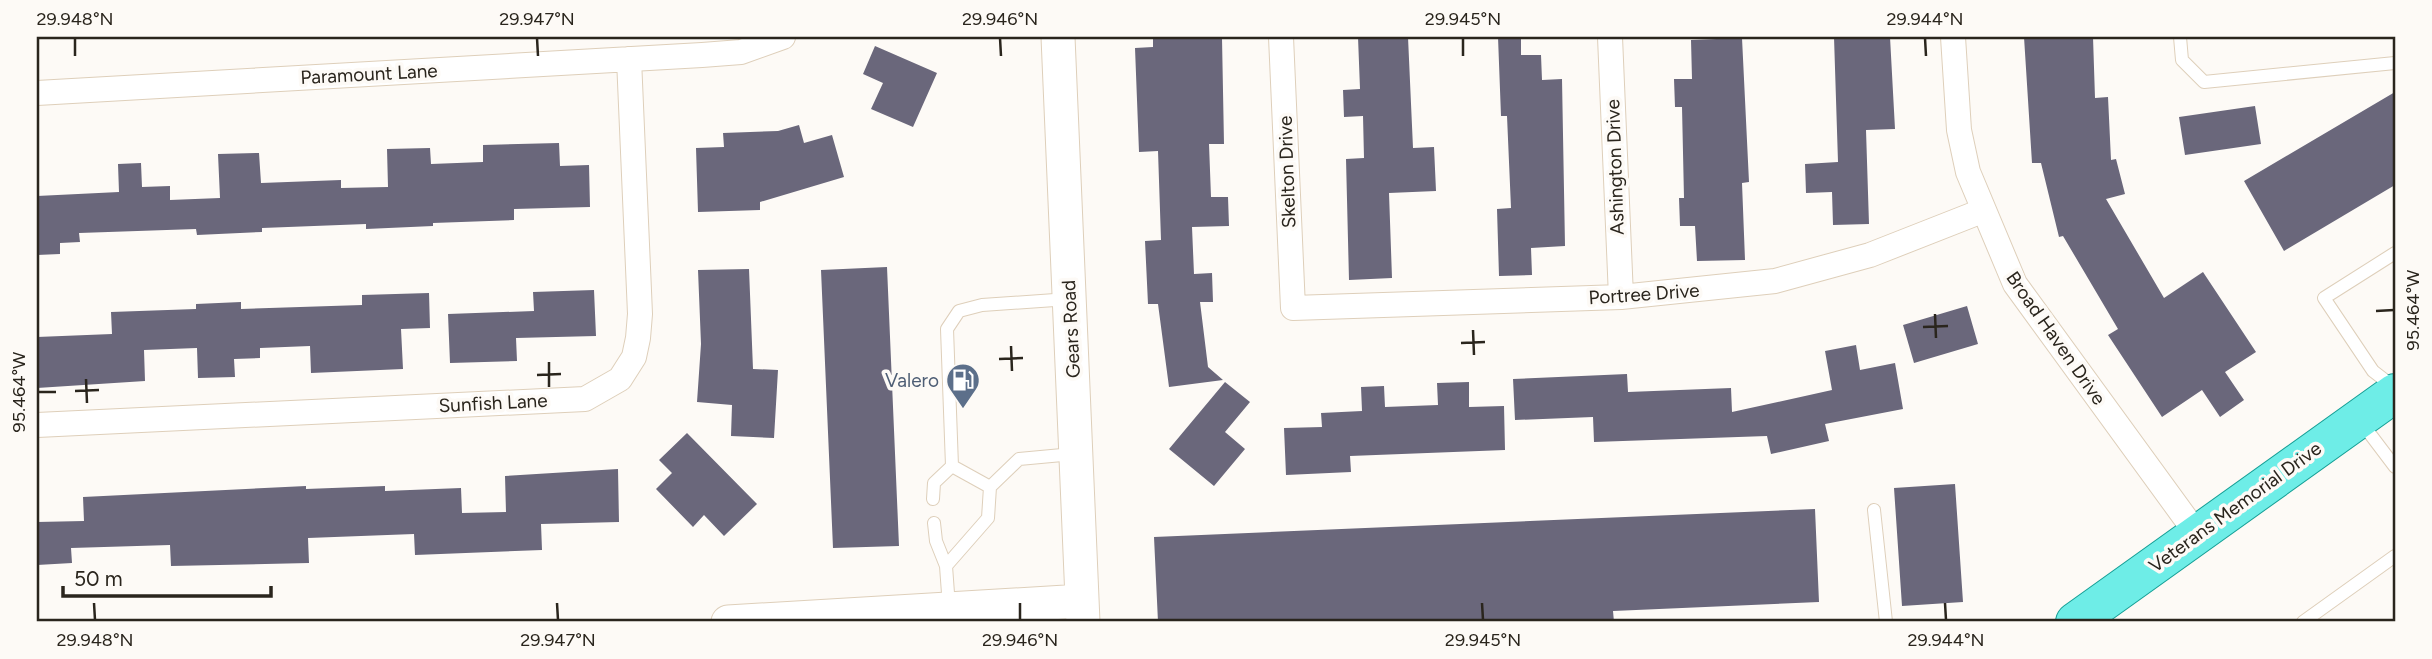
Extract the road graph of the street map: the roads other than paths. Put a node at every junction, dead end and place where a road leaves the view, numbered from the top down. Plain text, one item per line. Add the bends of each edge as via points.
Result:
1 (783, 37) edge
2 (1058, 37) edge
3 (1281, 37) edge
4 (1610, 37) edge
5 (1953, 37) edge
6 (2180, 37) edge
7 (629, 59) junction
8 (2395, 63) edge
9 (37, 93) edge
10 (1982, 211) junction
11 (2395, 253) edge
12 (1621, 297) junction
13 (1069, 299) junction
14 (1293, 307) joint
15 (2395, 391) edge
16 (2359, 419) junction
17 (37, 425) edge
18 (1076, 453) junction
19 (952, 466) junction
20 (2395, 467) edge
21 (990, 486) junction
22 (933, 499) dead end
23 (1874, 510) dead end
24 (934, 523) dead end
25 (2197, 534) junction
26 (2395, 556) edge
27 (946, 566) junction
28 (950, 608) junction
29 (1083, 612) edge
30 (843, 618) edge
31 (728, 622) edge
32 (1886, 622) edge
33 (2075, 622) edge
34 (2303, 622) edge

1 - 7 street, Paramount Lane via 741,52
2 - 13 main road, Gears Road
3 - 14 street, Skelton Drive
4 - 12 street, Ashington Drive
5 - 10 street, Broad Haven Drive via 1959,130
6 - 8 lane via 2182,60 2204,82
7 - 9 street, Paramount Lane
7 - 17 street, Sunfish Lane via 640,314 634,357 620,379 584,399
10 - 12 street, Portree Drive via 1870,255 1796,276
10 - 25 street, Broad Haven Drive via 2015,284
11 - 15 lane via 2324,298 2373,371
12 - 14 street, Portree Drive
13 - 18 main road, Gears Road
13 - 19 lane via 960,311 947,329
15 - 16 main road, Veterans Memorial Drive
16 - 20 lane
16 - 25 main road, Veterans Memorial Drive
18 - 21 lane via 1019,459
18 - 29 main road, Gears Road
19 - 21 lane
19 - 22 lane via 934,483
21 - 27 lane via 988,518
23 - 32 lane
24 - 27 lane
25 - 33 main road, Veterans Memorial Drive
26 - 34 lane
27 - 28 lane
28 - 29 main road
28 - 30 main road
30 - 31 main road

